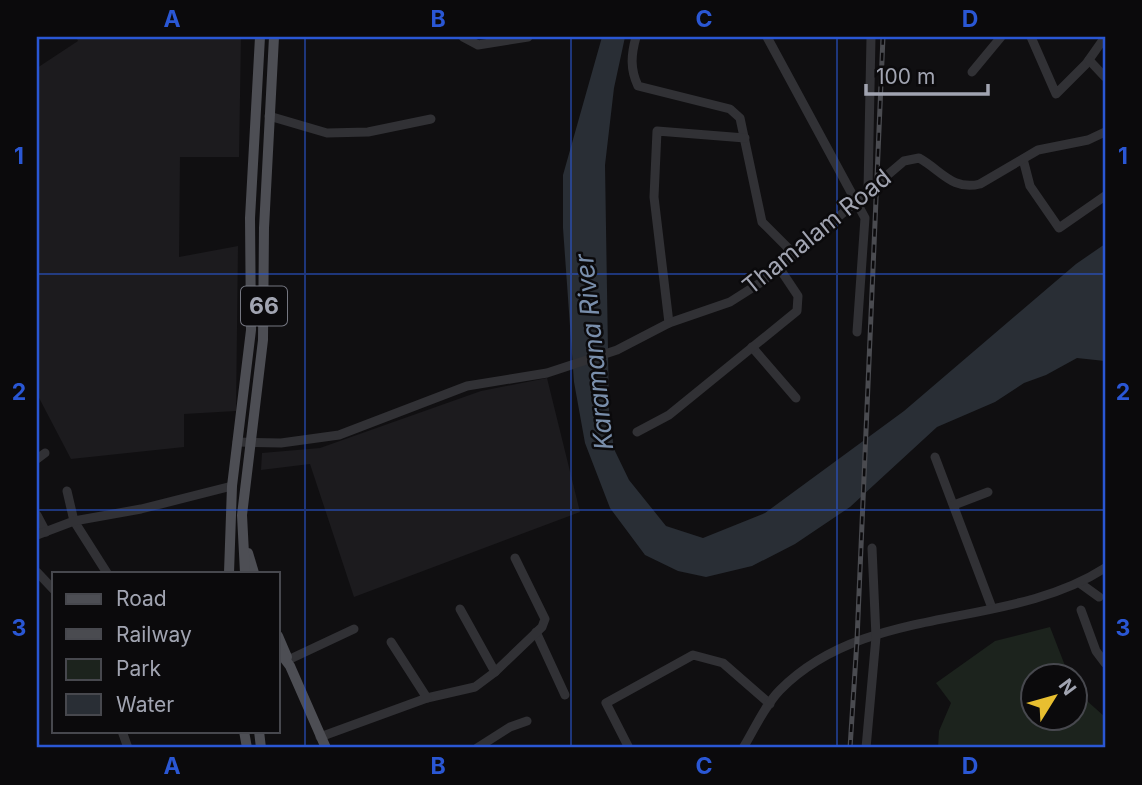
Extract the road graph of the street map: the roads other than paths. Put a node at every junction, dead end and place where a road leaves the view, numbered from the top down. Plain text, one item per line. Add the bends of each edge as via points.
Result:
1 (260, 37) edge
2 (274, 37) edge
3 (463, 37) edge
4 (528, 37) edge
5 (636, 37) edge
6 (767, 37) edge
7 (872, 37) edge
8 (1000, 37) edge
9 (1031, 37) edge
10 (1105, 37) edge
11 (1089, 60) junction
12 (972, 72) dead end
13 (1105, 77) edge
14 (269, 116) junction
15 (431, 120) dead end
16 (1105, 132) edge
17 (745, 138) junction
18 (1023, 159) junction
19 (868, 190) junction
20 (1105, 196) edge
21 (858, 203) junction
22 (793, 253) junction
23 (778, 266) junction
24 (669, 323) junction
25 (857, 332) dead end
26 (752, 347) junction
27 (796, 398) dead end
28 (637, 432) dead end
29 (237, 442) junction
30 (251, 443) junction
31 (936, 457) dead end
32 (232, 486) junction
33 (67, 491) dead end
34 (988, 492) dead end
35 (954, 505) junction
36 (37, 515) edge
37 (74, 520) junction
38 (41, 533) edge
39 (243, 534) junction
40 (872, 548) dead end
41 (515, 558) dead end
42 (1105, 568) edge
43 (37, 572) edge
44 (106, 572) edge
45 (229, 572) edge
46 (245, 572) edge
47 (254, 572) edge
48 (1081, 584) junction
49 (52, 588) edge
50 (1099, 597) dead end
51 (992, 608) junction
52 (460, 609) dead end
53 (1081, 610) dead end
54 (354, 629) dead end
55 (536, 632) junction
56 (876, 637) junction
57 (280, 642) edge
58 (391, 642) dead end
59 (286, 662) edge
60 (1105, 663) edge
61 (495, 672) junction
62 (565, 695) dead end
63 (427, 698) junction
64 (770, 704) junction
65 (527, 721) dead end
66 (320, 737) junction
67 (326, 748) edge
68 (477, 748) edge
69 (629, 748) edge
70 (743, 748) edge
71 (866, 748) edge

1 - 29 main road via 250,218 251,330
2 - 14 main road, 66
3 - 4 street via 478,45
5 - 17 street via 632,64 638,86 730,109 740,118
6 - 21 street
7 - 19 street
8 - 12 street
9 - 11 street via 1056,94
10 - 11 street
11 - 13 street
14 - 15 street via 327,133 368,132
14 - 30 main road, 66 via 263,340
16 - 18 street, Thamalam Road via 1088,140 1051,145
17 - 22 street via 762,222
17 - 24 street via 657,131 654,197
18 - 19 street, Thamalam Road via 969,187 958,186 919,158 904,161
18 - 20 street via 1030,186 1059,228
19 - 21 street, Thamalam Road
21 - 22 street, Thamalam Road
21 - 25 street via 865,218
22 - 23 street, Thamalam Road
23 - 24 street, Thamalam Road via 730,302
23 - 26 street via 789,278 800,305
24 - 30 street, Thamalam Road via 617,350 547,373 467,387 339,435
26 - 27 street
26 - 28 street via 669,415
29 - 30 street, Thamalam Road
29 - 32 main road
30 - 39 main road, 66 via 244,482
31 - 35 street
32 - 37 street
32 - 45 main road
33 - 37 street
34 - 35 street
35 - 51 street
36 - 38 street
37 - 38 street
37 - 44 street
39 - 46 main road, 66
39 - 47 main road
40 - 56 street
41 - 55 street via 545,619
42 - 48 street
43 - 49 street
48 - 50 street
48 - 51 street
51 - 56 street
52 - 61 street
53 - 60 street
54 - 59 street
55 - 61 street
55 - 62 street
56 - 64 street via 815,664 778,692
56 - 71 street
57 - 59 main road
58 - 63 street
59 - 66 main road
61 - 63 street via 475,687
63 - 66 street
64 - 69 street via 723,663 693,655 606,703
64 - 70 street
65 - 68 street
66 - 67 main road

